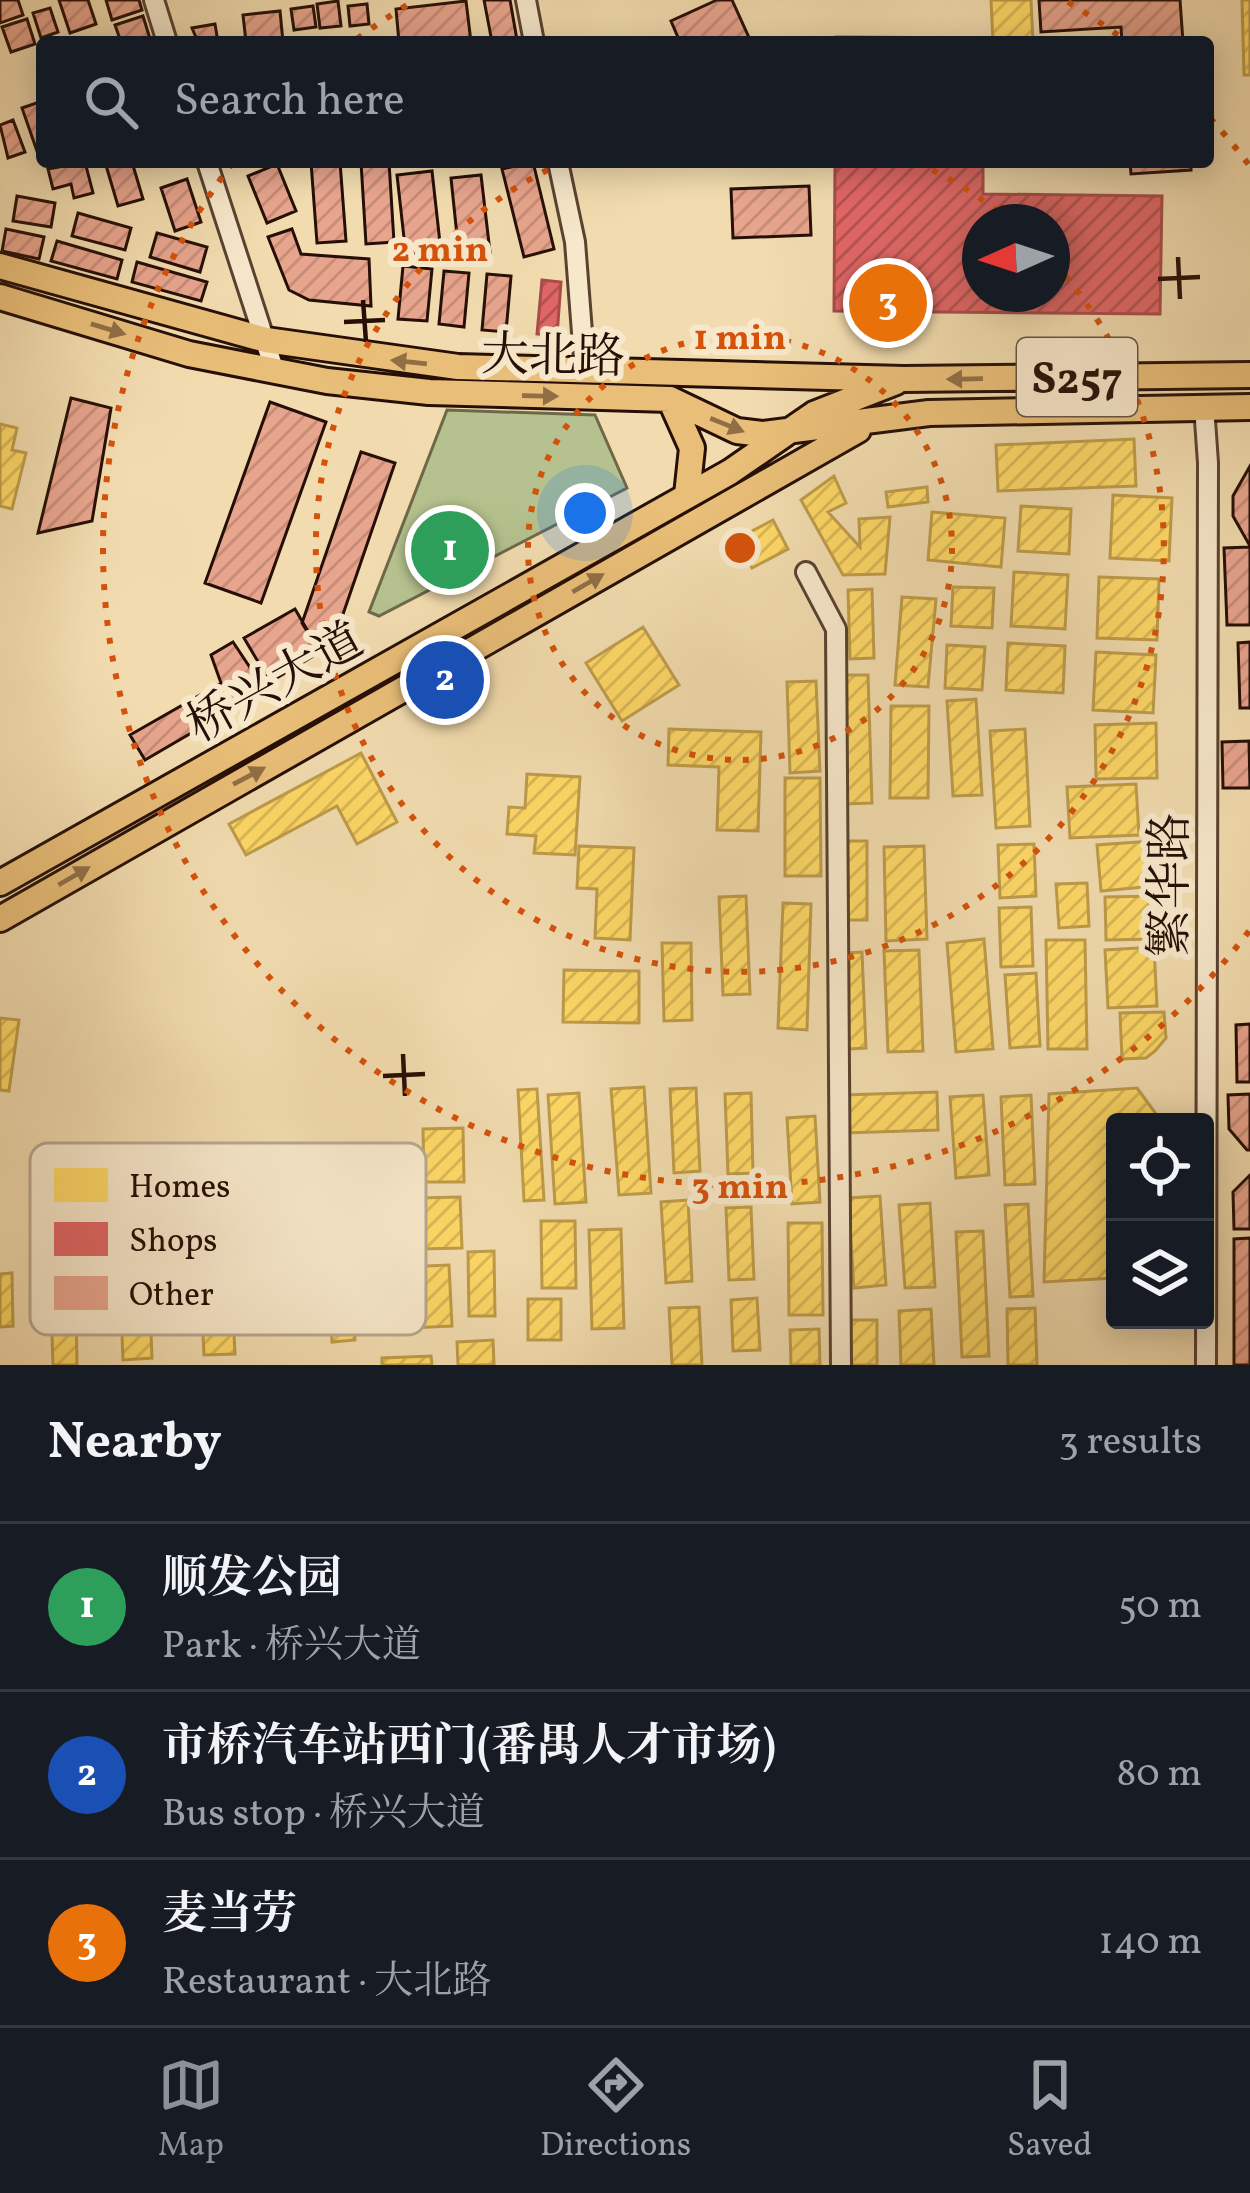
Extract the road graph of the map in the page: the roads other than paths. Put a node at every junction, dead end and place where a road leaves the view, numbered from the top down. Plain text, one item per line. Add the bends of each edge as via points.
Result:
1 (154, 0) edge
2 (526, 0) edge
3 (165, 36) edge
4 (533, 36) edge
5 (209, 168) edge
6 (559, 168) edge
7 (0, 266) edge
8 (0, 297) edge
9 (266, 340) junction
10 (585, 371) junction
11 (274, 372) junction
12 (1250, 375) edge
13 (904, 379) junction
14 (670, 399) junction
15 (1204, 406) junction
16 (1250, 406) edge
17 (883, 418) junction
18 (787, 434) junction
19 (687, 495) junction
20 (806, 572) dead end
21 (0, 883) edge
22 (0, 919) edge
23 (841, 1365) edge
24 (1206, 1365) edge

1 - 3 street
2 - 4 street
5 - 9 street
6 - 10 street via 575,242
7 - 9 main road, 大北路
8 -> 11 main road, 大北路
10 -> 9 main road, 大北路 via 458,367
9 - 11 street
10 - 13 main road, 大北路
11 -> 14 main road, 大北路 via 429,392
12 -> 13 main road, 大北路 / S257
13 - 18 main road, 桥兴大道 / S257 via 814,414
14 -> 18 main road, 大北路 via 737,431
14 - 19 main road via 692,448
15 - 16 main road, 大北路 / S257
15 - 17 main road, 大北路 / S257
15 - 24 street, 繁华路
17 - 18 main road, 大北路
22 -> 17 main road, 桥兴大道 / S257
18 - 19 main road, 桥兴大道 / S257
19 - 21 main road, 桥兴大道 / S257
20 - 23 street via 836,629

